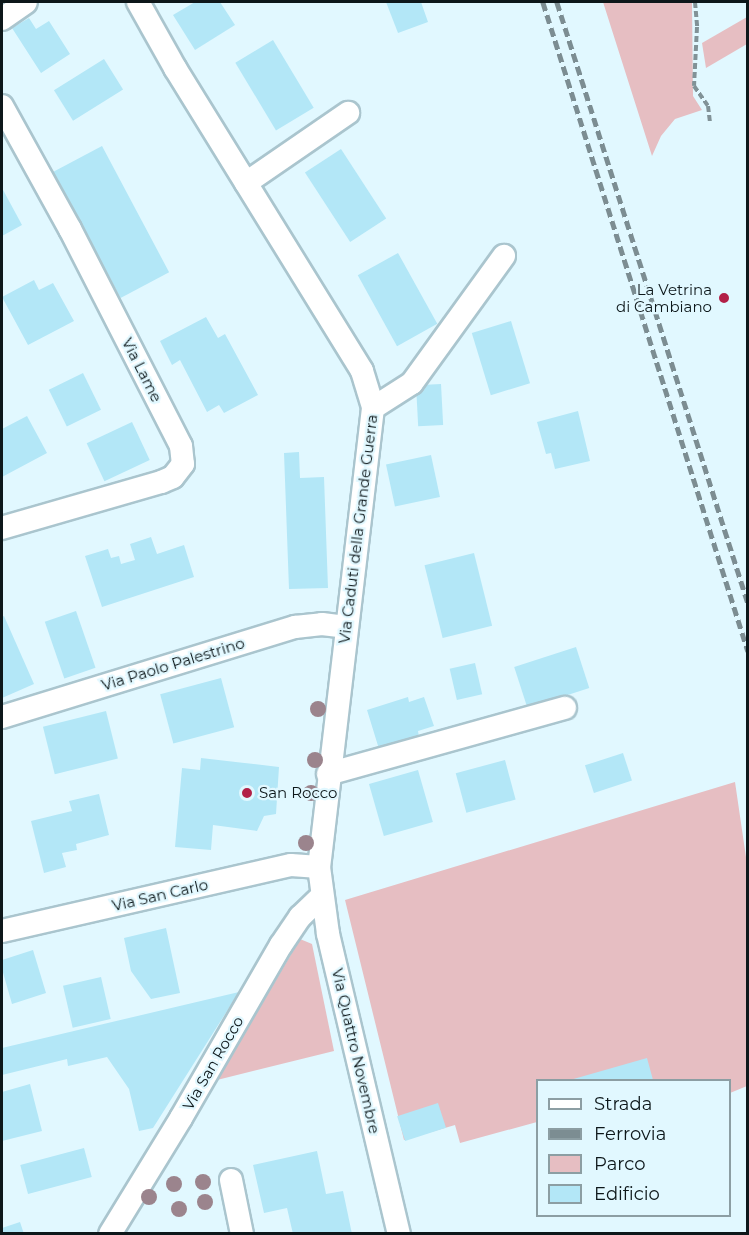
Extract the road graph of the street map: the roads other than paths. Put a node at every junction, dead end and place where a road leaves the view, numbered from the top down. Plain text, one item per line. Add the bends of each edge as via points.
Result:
1 (138, 2) edge
2 (2, 106) edge
3 (348, 113) dead end
4 (246, 183) junction
5 (504, 256) dead end
6 (373, 408) junction
7 (2, 528) edge
8 (346, 627) junction
9 (565, 708) dead end
10 (2, 717) edge
11 (328, 774) junction
12 (319, 867) junction
13 (321, 897) junction
14 (2, 931) edge
15 (231, 1180) dead end
16 (110, 1233) edge
17 (242, 1233) edge
18 (399, 1233) edge

1 - 4 street, Via Caduti della Grande Guerra
2 - 7 street, Via Lame via 181,446 183,464 173,477 161,482
3 - 4 street
4 - 6 street, Via Caduti della Grande Guerra via 362,371
5 - 6 street via 412,383
6 - 8 street, Via Caduti della Grande Guerra
8 - 10 street, Via Paolo Palestrino via 296,627
8 - 11 street, Via Caduti della Grande Guerra
9 - 11 street
11 - 12 street, Via Caduti della Grande Guerra
12 - 13 street, Via Quattro Novembre
12 - 14 street, Via San Carlo via 291,865
13 - 16 street, Via San Rocco via 300,917 281,945
13 - 18 street, Via Quattro Novembre
15 - 17 street

